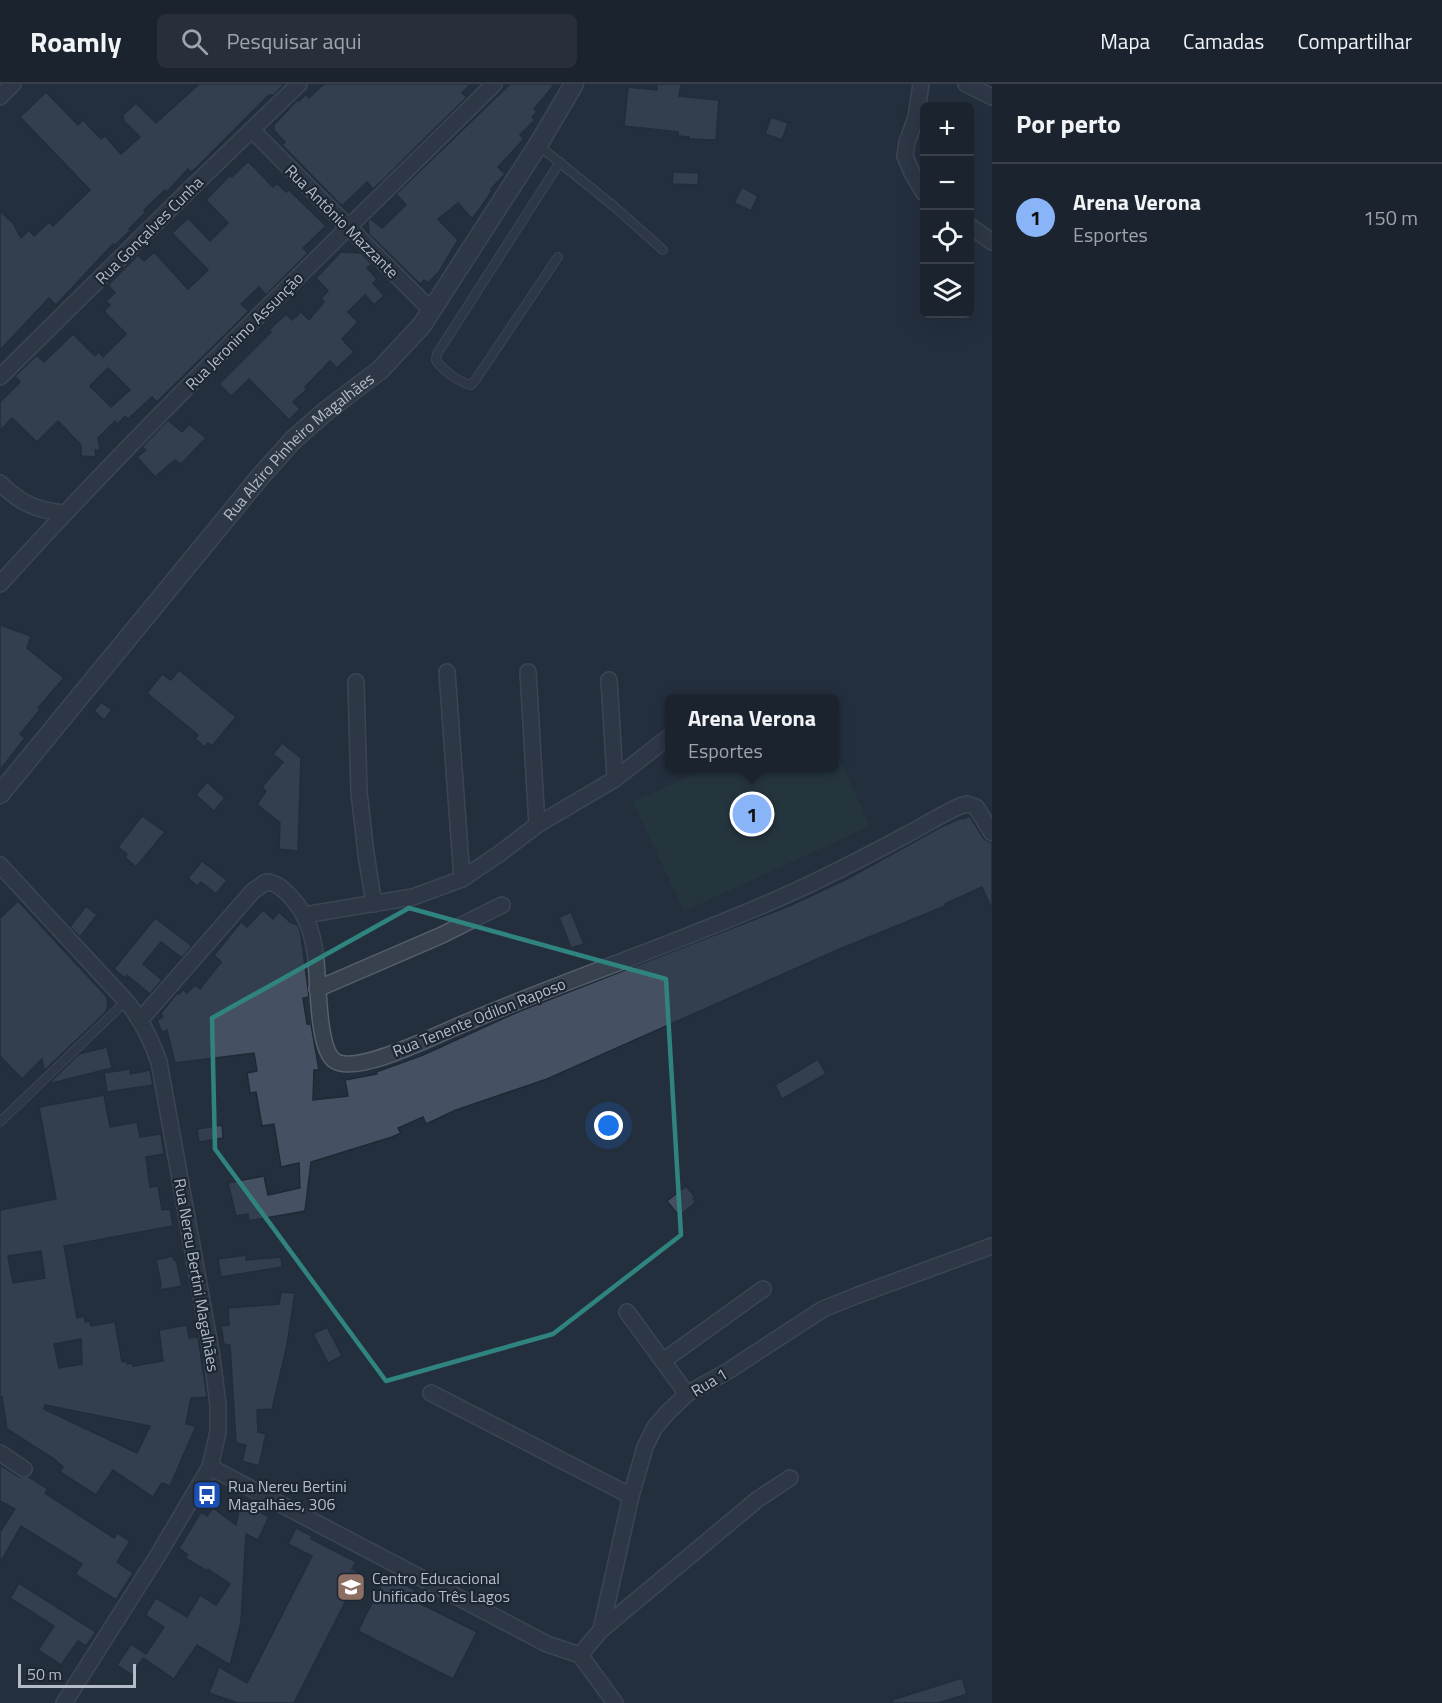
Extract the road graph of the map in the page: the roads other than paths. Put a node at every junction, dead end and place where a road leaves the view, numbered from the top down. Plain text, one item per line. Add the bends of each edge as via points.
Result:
1 (13, 84) edge
2 (299, 84) edge
3 (494, 84) edge
4 (574, 84) edge
5 (921, 84) edge
6 (966, 84) edge
7 (0, 97) edge
8 (992, 97) edge
9 (252, 130) junction
10 (538, 145) junction
11 (560, 162) junction
12 (920, 186) edge
13 (348, 229) junction
14 (974, 229) edge
15 (992, 242) edge
16 (663, 250) dead end
17 (558, 256) dead end
18 (432, 311) junction
19 (0, 377) edge
20 (0, 483) edge
21 (63, 513) junction
22 (0, 584) edge
23 (447, 672) dead end
24 (528, 672) dead end
25 (609, 680) dead end
26 (356, 682) dead end
27 (665, 739) edge
28 (615, 779) junction
29 (0, 794) edge
30 (537, 825) junction
31 (992, 832) edge
32 (0, 865) edge
33 (462, 879) junction
34 (374, 904) junction
35 (502, 905) dead end
36 (304, 915) junction
37 (317, 988) junction
38 (126, 1001) junction
39 (141, 1019) junction
40 (0, 1122) edge
41 (992, 1246) edge
42 (763, 1289) dead end
43 (627, 1312) dead end
44 (663, 1361) junction
45 (431, 1394) dead end
46 (687, 1394) junction
47 (0, 1453) edge
48 (210, 1467) junction
49 (24, 1469) dead end
50 (790, 1478) dead end
51 (630, 1496) junction
52 (601, 1630) junction
53 (580, 1655) junction
54 (64, 1703) edge
55 (615, 1703) edge

1 - 7 street
2 - 9 street, Rua Gonçalves Cunha
3 - 13 street, Rua Jeronimo Assunção
4 - 10 street, Rua Alziro Pinheiro Magalhães
5 - 12 street via 905,156
6 - 8 street
9 - 13 street, Rua Antônio Mazzante
9 - 19 street, Rua Gonçalves Cunha
10 - 11 lane
10 - 18 street, Rua Alziro Pinheiro Magalhães
11 - 16 lane
11 - 17 lane via 437,354 439,365 471,385
13 - 18 street, Rua Antônio Mazzante
13 - 21 street, Rua Jeronimo Assunção
14 - 15 street
18 - 29 street, Rua Alziro Pinheiro Magalhães via 401,350 326,411 260,477
20 - 21 street via 25,504 41,511
21 - 22 street, Rua Jeronimo Assunção
23 - 33 street
24 - 30 street
25 - 28 street
26 - 34 street via 360,792
27 - 28 street
28 - 30 street
30 - 33 street
31 - 37 street, Rua Tenente Odilon Raposo via 976,807 967,804 763,905 361,1064 343,1064 327,1051
32 - 38 street, Rua Nereu Bertini Magalhães
33 - 34 street via 413,897
34 - 36 street
35 - 37 street
36 - 37 street, Rua Tenente Odilon Raposo via 315,952
36 - 39 street, Rua Tenente Odilon Raposo via 278,885 266,882
38 - 39 street, Rua Nereu Bertini Magalhães
38 - 40 lane
39 - 48 street, Rua Nereu Bertini Magalhães via 159,1062 212,1357 218,1432
41 - 46 street, Rua 1 via 823,1309
42 - 44 street
43 - 44 street
44 - 46 street
45 - 51 street
46 - 51 street, Rua 1 via 655,1427
47 - 49 street
48 - 53 street via 547,1644
48 - 54 street, Rua Nereu Bertini Magalhães
50 - 52 street via 750,1505
51 - 52 street, Rua 1
52 - 53 street, Rua 1
53 - 55 street

